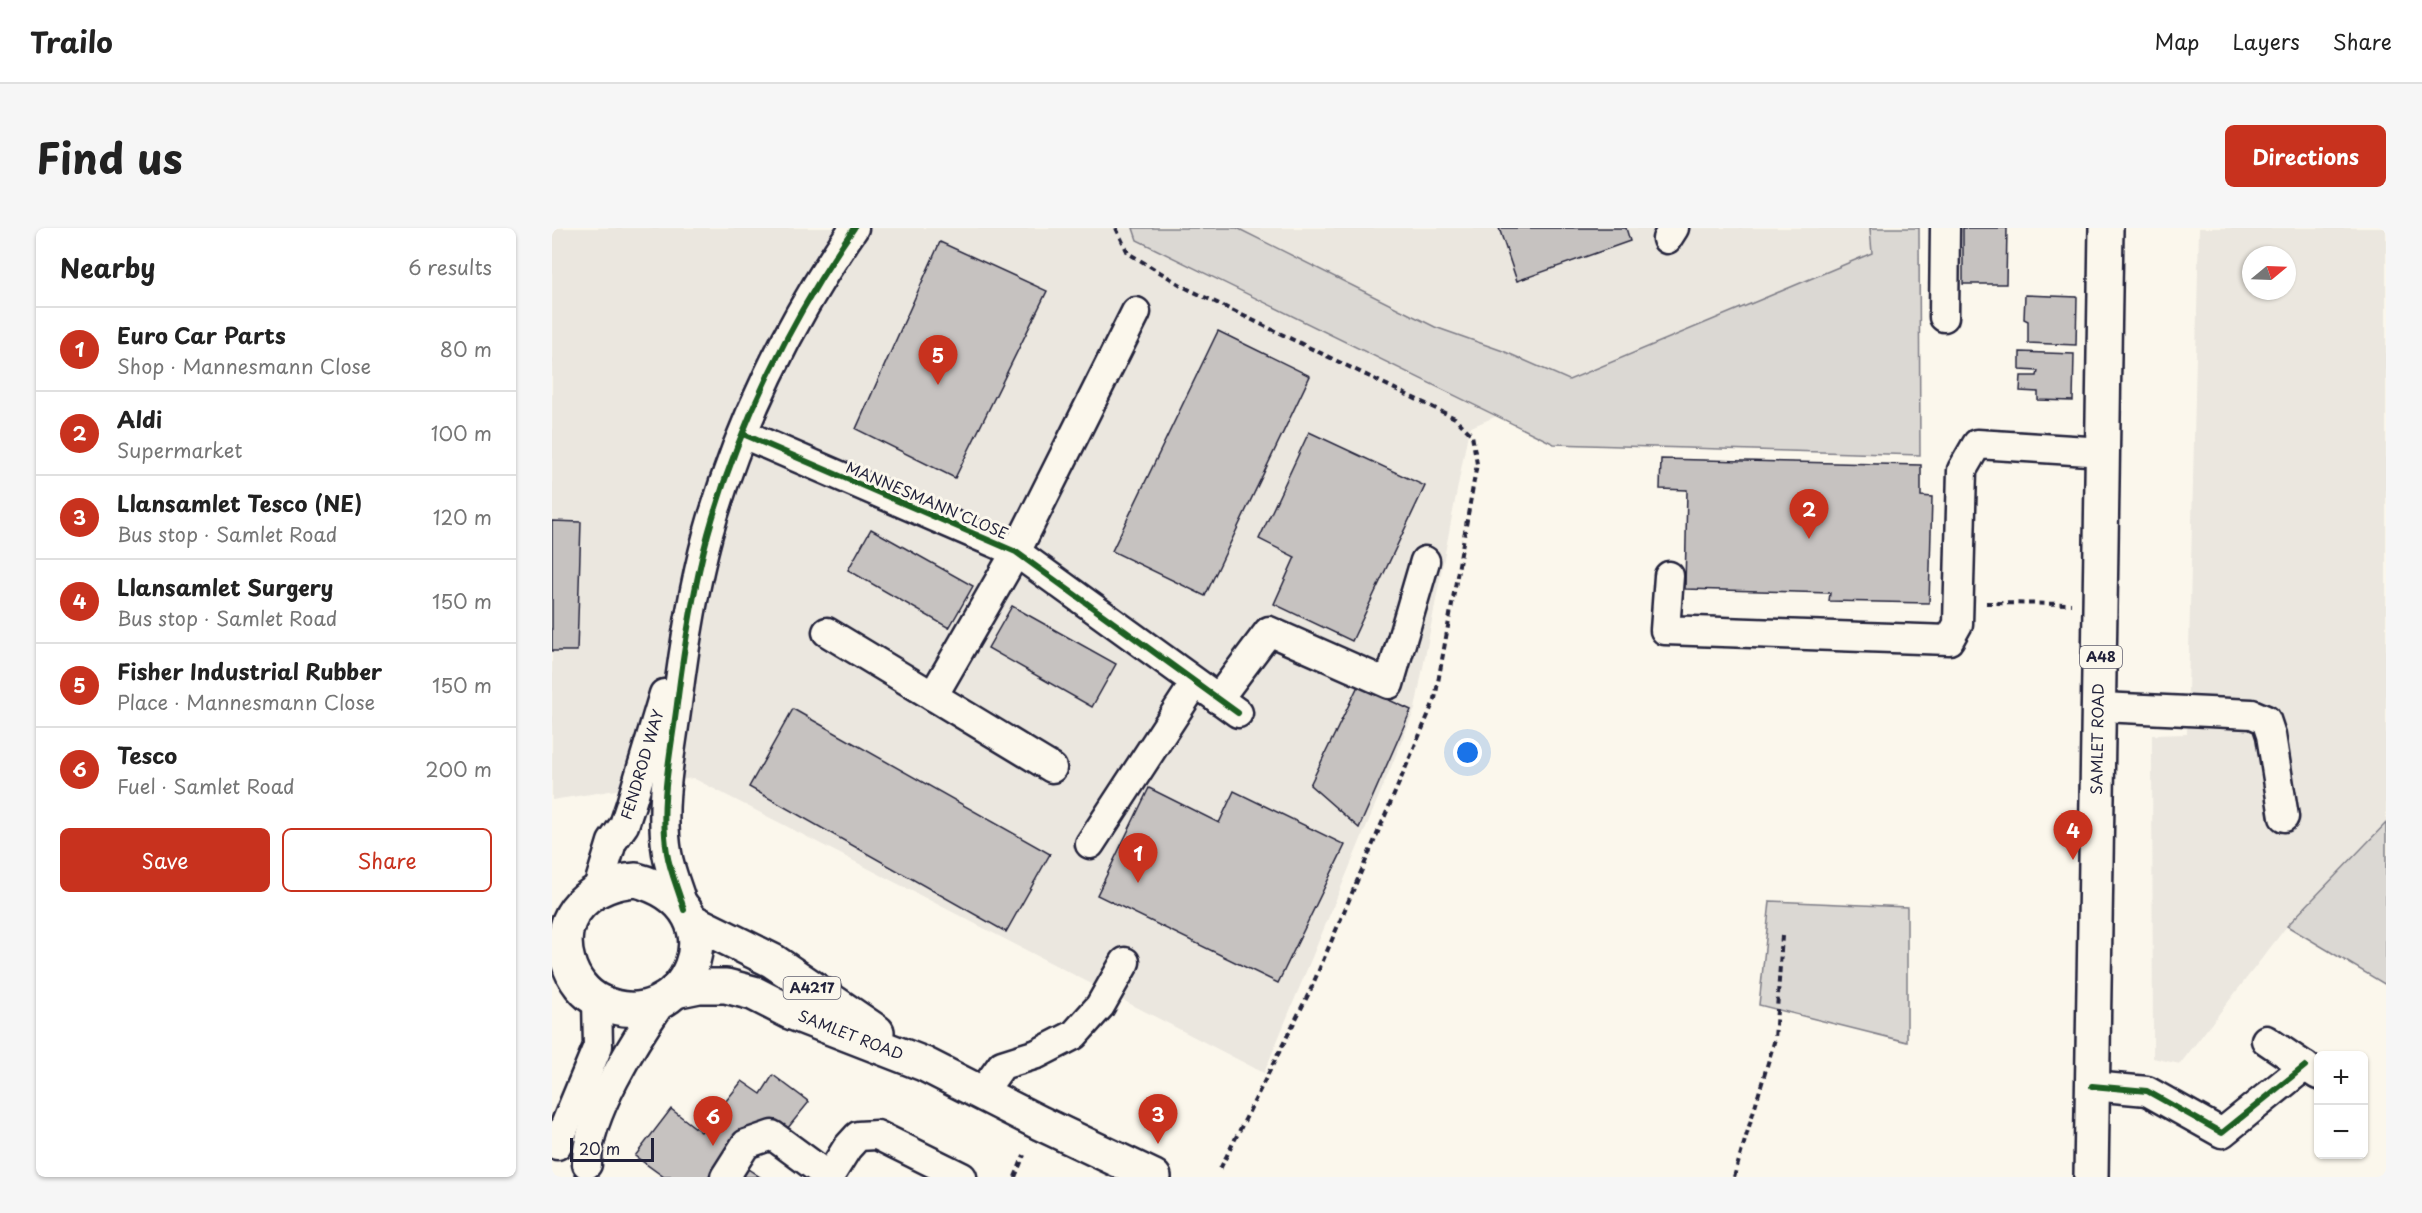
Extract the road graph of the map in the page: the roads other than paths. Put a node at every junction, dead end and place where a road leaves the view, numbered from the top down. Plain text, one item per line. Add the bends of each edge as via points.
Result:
1 (854, 228) edge
2 (1946, 228) edge
3 (2106, 228) edge
4 (1136, 312) dead end
5 (1944, 317) dead end
6 (743, 434) junction
7 (2104, 452) junction
8 (1016, 552) junction
9 (1425, 561) dead end
10 (1669, 576) dead end
11 (827, 632) dead end
12 (685, 638) junction
13 (1195, 683) junction
14 (933, 696) junction
15 (2101, 706) junction
16 (1052, 768) dead end
17 (2284, 817) dead end
18 (1090, 844) dead end
19 (575, 903) edge
20 (689, 916) junction
21 (1125, 962) dead end
22 (552, 978) edge
23 (590, 995) junction
24 (669, 996) junction
25 (2266, 1040) dead end
26 (924, 1064) junction
27 (2312, 1070) edge
28 (2092, 1086) junction
29 (981, 1094) junction
30 (555, 1145) edge
31 (2091, 1145) junction
32 (589, 1171) edge
33 (725, 1177) edge
34 (829, 1177) edge
35 (962, 1177) edge
36 (1154, 1177) edge
37 (2084, 1177) edge
38 (2091, 1177) edge

1 - 6 street, FENDROD WAY via 820,278
2 - 5 street
3 - 7 main road, SAMLET ROAD / A48
4 - 8 street
6 - 8 street, MANNESMANN CLOSE
6 - 12 street, FENDROD WAY via 708,536
7 - 10 street via 1977,444 1962,470 1958,624 1949,640 1665,630
7 - 15 main road, SAMLET ROAD / A48
8 - 13 street, MANNESMANN CLOSE
8 - 14 street
9 - 13 street, MANNESMANN CLOSE via 1389,684 1269,631 1228,706
11 - 14 street
12 - 19 street, FENDROD WAY via 627,814
12 - 20 street, FENDROD WAY via 664,810 667,854
13 - 18 street
14 - 16 street
15 - 17 street via 2252,714 2266,720
15 - 28 main road, SAMLET ROAD / A48
19 - 20 main road via 616,882 636,880 671,895
19 - 23 main road via 568,924 567,959 573,975
20 - 24 main road via 693,961 686,977
20 - 26 main road, SAMLET ROAD / A4217 via 773,960
21 - 29 street via 1100,1006 1074,1035 1037,1054 1002,1065
22 - 23 main road
23 - 24 main road via 612,1007 629,1010 646,1008
23 - 30 street via 598,1046
24 - 26 main road, SAMLET ROAD / A4217 via 699,986 726,986 753,993 790,1012
24 - 32 street via 627,1053 587,1146
25 - 27 street
26 - 29 main road, SAMLET ROAD / A4217
27 - 28 street via 2222,1133 2147,1091
28 - 31 main road, SAMLET ROAD / A48
29 - 36 main road, SAMLET ROAD / A4217
30 - 32 street via 569,1148
31 - 37 main road
31 - 38 main road, SAMLET ROAD / A48
33 - 34 street via 746,1144 772,1135
34 - 35 street via 858,1136 877,1135

